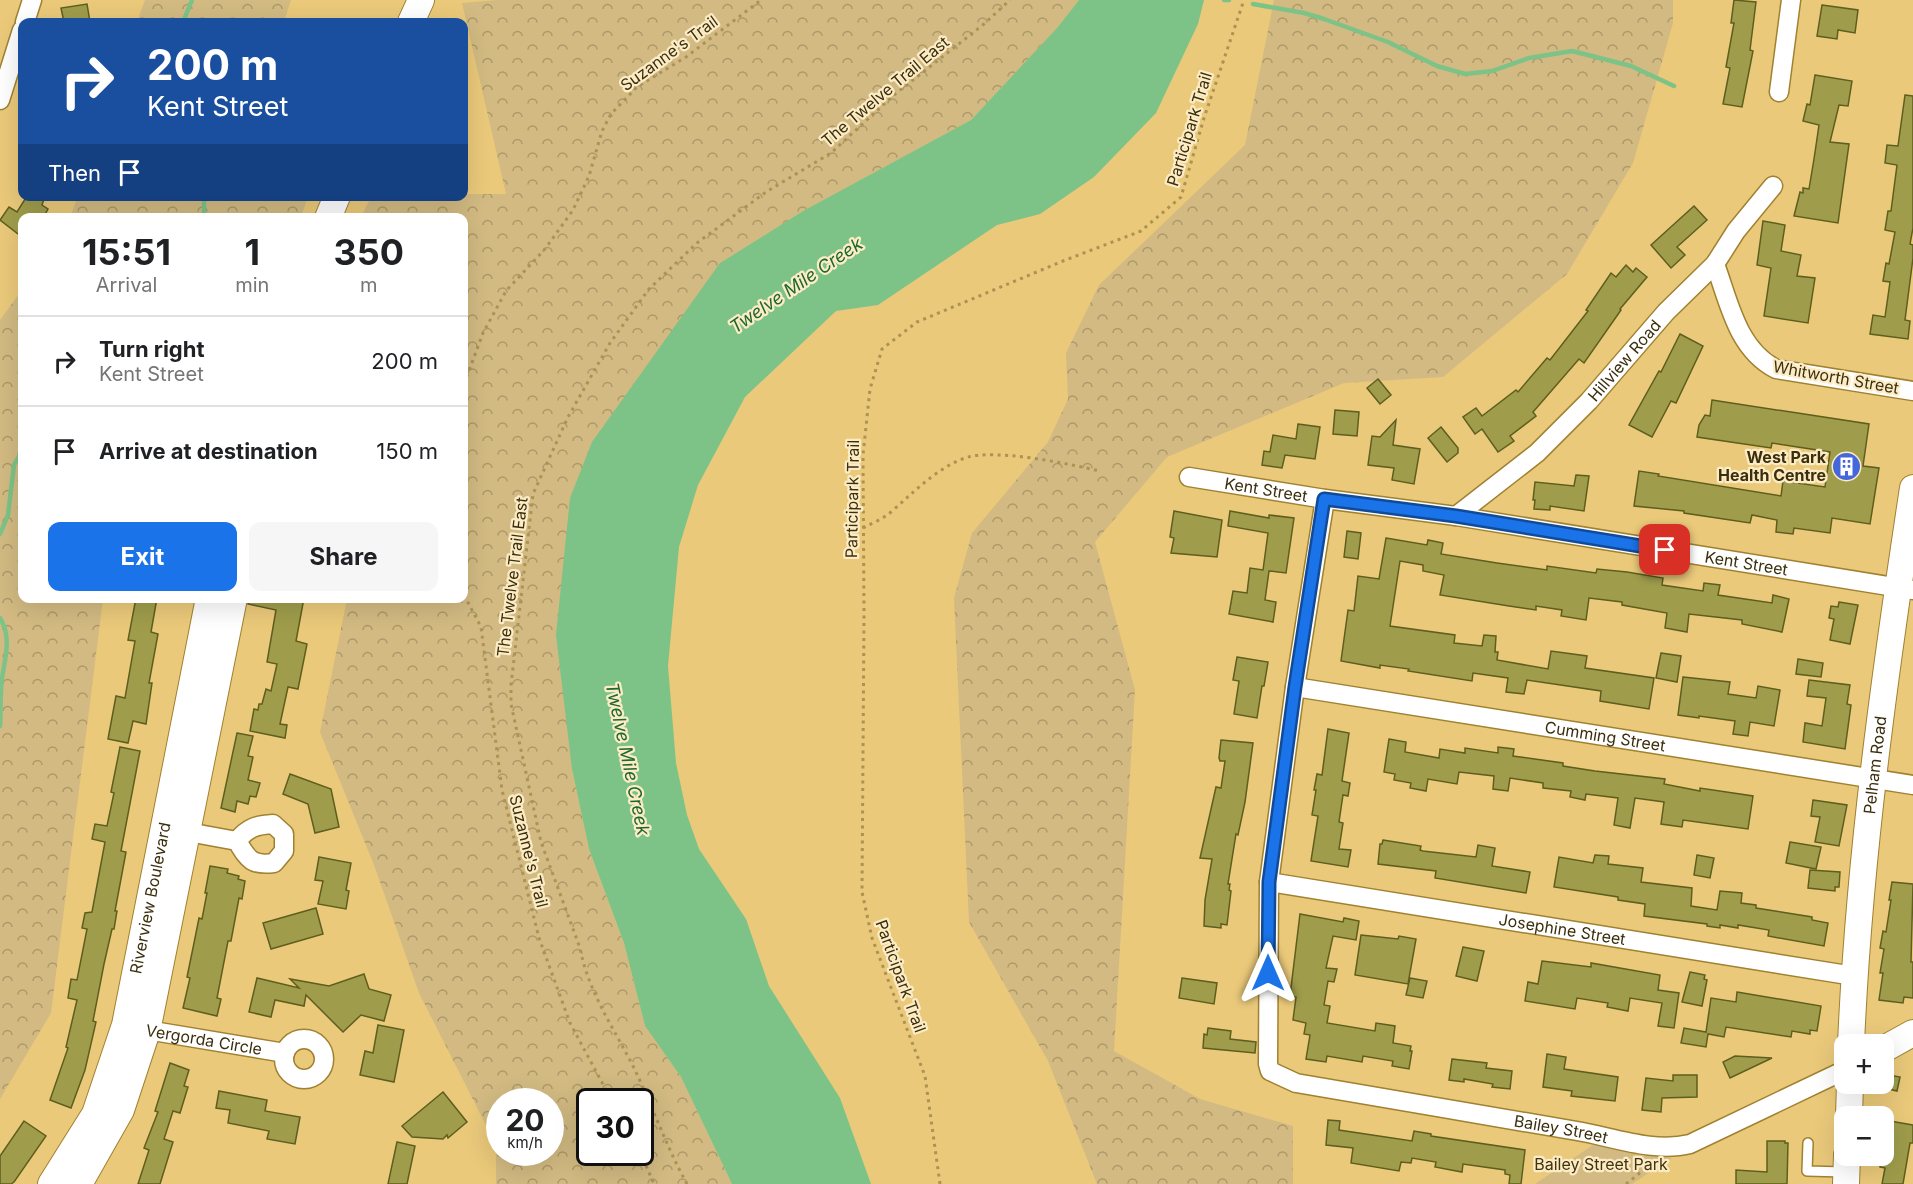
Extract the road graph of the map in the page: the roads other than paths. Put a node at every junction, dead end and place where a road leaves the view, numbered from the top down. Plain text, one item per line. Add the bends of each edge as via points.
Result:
1 (32, 0) edge
2 (421, 0) edge
3 (1791, 0) edge
4 (26, 18) edge
5 (413, 18) edge
6 (18, 43) edge
7 (1779, 92) dead end
8 (0, 100) edge
9 (1773, 186) dead end
10 (1715, 264) junction
11 (1913, 391) edge
12 (1189, 477) dead end
13 (1913, 488) edge
14 (1324, 499) junction
15 (1456, 516) junction
16 (1906, 589) edge
17 (219, 609) edge
18 (1295, 687) junction
19 (1874, 779) junction
20 (1913, 785) edge
21 (175, 830) junction
22 (237, 841) dead end
23 (1269, 882) junction
24 (1854, 976) junction
25 (136, 1028) junction
26 (1913, 1033) edge
27 (1851, 1034) edge
28 (1894, 1043) edge
29 (285, 1053) dead end
30 (1834, 1075) edge
31 (1808, 1143) dead end
32 (1847, 1170) edge
33 (52, 1184) edge
34 (79, 1184) edge

1 - 4 street
2 - 5 street
3 - 7 street
6 - 8 street
9 - 10 street, Hillview Road
10 - 11 street, Whitworth Street via 1742,337 1764,363 1776,369
10 - 15 street, Hillview Road via 1537,453
12 - 14 street, Kent Street
13 - 16 street, Pelham Road
14 - 15 street, Kent Street
14 - 18 street
15 - 16 street, Kent Street
16 - 19 street, Pelham Road
17 - 21 street, Riverview Boulevard
18 - 19 street, Cumming Street
18 - 23 street
19 - 20 street, Cumming Street
19 - 24 street, Pelham Road
21 - 22 street
21 - 25 street, Riverview Boulevard
23 - 24 street, Josephine Street
23 - 30 street, Bailey Street via 1269,1068 1296,1083 1675,1148
24 - 27 street, Pelham Road
25 - 29 street, Vergorda Circle
25 - 33 street, Riverview Boulevard via 95,1114
25 - 34 street, Riverview Boulevard via 121,1110
26 - 28 street
31 - 32 lane via 1807,1171

